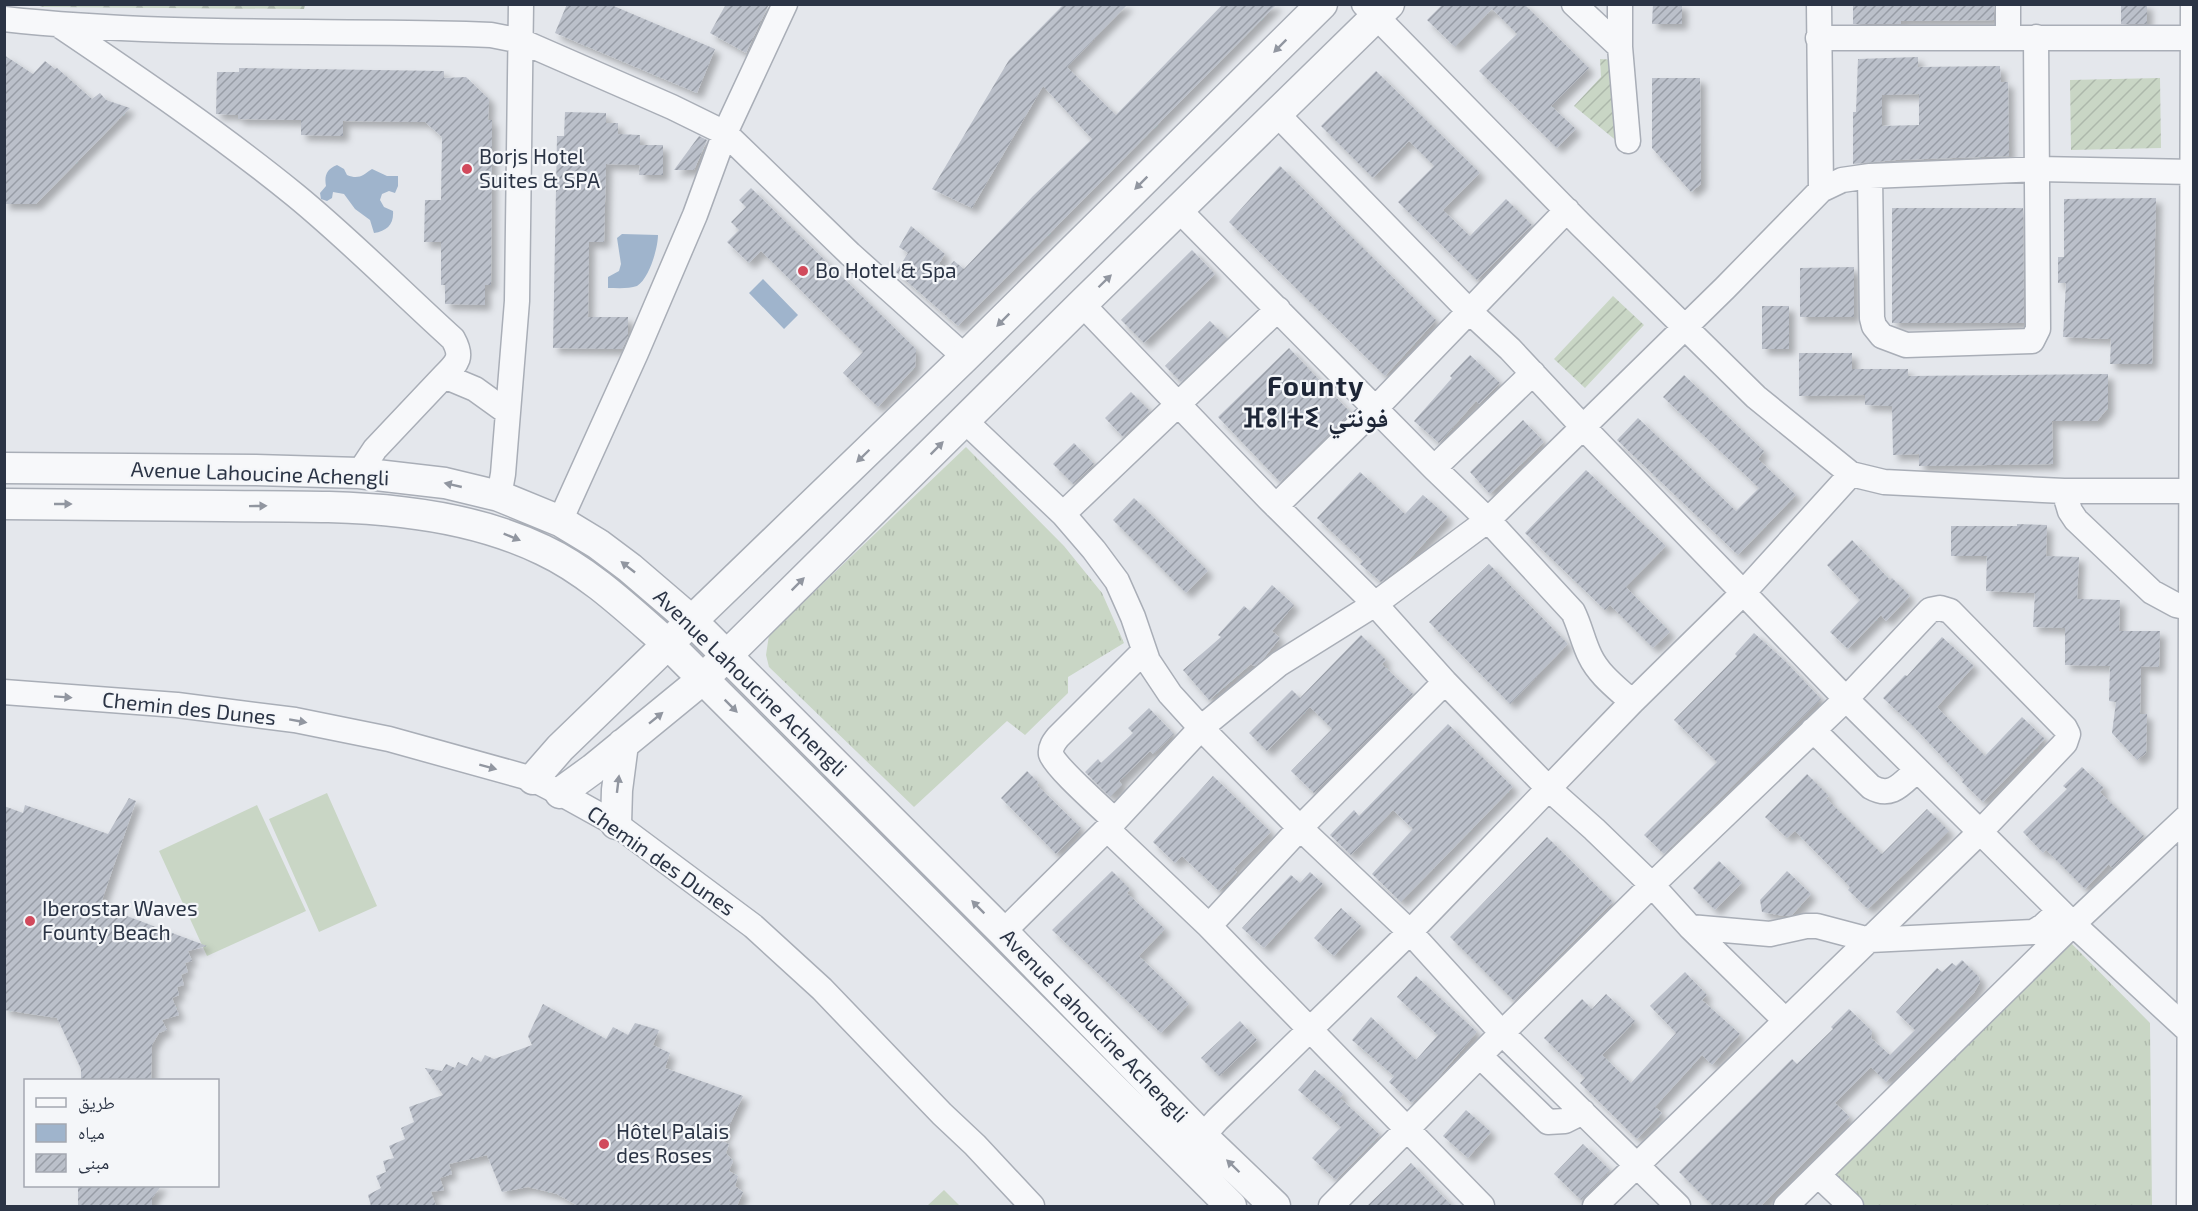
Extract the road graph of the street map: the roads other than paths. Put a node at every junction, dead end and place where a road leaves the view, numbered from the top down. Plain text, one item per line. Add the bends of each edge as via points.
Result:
1 (521, 4) edge
2 (785, 4) edge
3 (1322, 4) edge
4 (1574, 4) edge
5 (1620, 4) edge
6 (1820, 4) edge
7 (2008, 4) edge
8 (2193, 4) edge
9 (1377, 8) edge
10 (4, 19) edge
11 (59, 25) junction
12 (2008, 37) junction
13 (2036, 37) junction
14 (1818, 38) junction
15 (2193, 38) edge
16 (521, 41) junction
17 (1620, 47) junction
18 (1276, 112) junction
19 (724, 133) junction
20 (1628, 141) dead end
21 (2038, 169) junction
22 (2193, 172) edge
23 (1870, 176) junction
24 (1821, 190) junction
25 (1178, 209) junction
26 (1567, 210) junction
27 (1082, 304) junction
28 (1278, 309) junction
29 (1469, 311) junction
30 (1684, 327) junction
31 (2193, 354) edge
32 (965, 357) junction
33 (1533, 373) junction
34 (444, 376) junction
35 (1178, 405) junction
36 (1376, 409) junction
37 (507, 412) junction
38 (964, 420) junction
39 (1582, 427) junction
40 (4, 468) edge
41 (1434, 468) junction
42 (360, 473) junction
43 (1851, 474) junction
44 (2192, 490) edge
45 (2064, 491) junction
46 (499, 496) junction
47 (4, 504) edge
48 (1276, 506) junction
49 (1063, 514) junction
50 (1488, 520) junction
51 (560, 521) junction
52 (1743, 593) junction
53 (1375, 604) junction
54 (2190, 608) junction
55 (693, 622) junction
56 (669, 645) junction
57 (1144, 651) junction
58 (727, 655) junction
59 (703, 679) junction
60 (1445, 682) junction
61 (4, 692) edge
62 (1846, 699) junction
63 (1632, 702) junction
64 (1201, 728) junction
65 (1814, 730) junction
66 (623, 744) junction
67 (1917, 770) junction
68 (2192, 773) edge
69 (533, 779) junction
70 (1550, 789) junction
71 (560, 793) junction
72 (2191, 813) junction
73 (616, 824) junction
74 (1111, 825) junction
75 (1300, 828) junction
76 (1979, 833) junction
77 (1652, 885) junction
78 (2066, 917) junction
79 (1209, 926) junction
80 (1690, 927) junction
81 (1003, 932) junction
82 (1410, 932) junction
83 (1870, 940) junction
84 (2192, 1007) edge
85 (1785, 1020) junction
86 (1310, 1031) junction
87 (2191, 1033) junction
88 (1502, 1034) junction
89 (1480, 1056) junction
90 (1583, 1112) junction
91 (1407, 1129) junction
92 (1192, 1148) junction
93 (1638, 1166) junction
94 (1818, 1175) junction
95 (1032, 1206) edge
96 (1231, 1206) edge
97 (1275, 1206) edge
98 (1331, 1206) edge
99 (1482, 1206) edge
100 (1595, 1206) edge
101 (1678, 1206) edge
102 (1786, 1206) edge
103 (1851, 1206) edge
104 (2188, 1206) edge

1 - 16 street
2 - 19 street
3 -> 32 street
4 - 17 street
5 - 17 street
6 - 14 street
7 - 12 street
8 - 15 street
9 - 18 street
9 - 26 street
10 - 11 street
11 - 16 street via 205,32 466,34
11 - 34 street via 216,135 358,250 453,339 459,357
12 - 13 street
12 - 14 street
13 - 15 street
13 - 21 street
14 - 24 street
15 - 22 street
16 - 19 street
16 - 37 street via 517,301
17 - 20 street
18 - 25 street
18 - 29 street
19 - 32 street
19 - 51 street via 695,214
21 - 22 street
21 - 23 street
21 - 23 street via 2038,329 2032,340 2026,341 1906,345 1882,336 1872,318
22 - 31 street
23 - 24 street via 1842,180
24 - 30 street
27 -> 25 street
25 - 28 street
26 - 29 street
26 - 30 street
27 - 35 street
27 - 38 street
28 - 35 street
28 - 36 street
29 - 33 street
29 - 36 street
30 - 39 street
30 - 43 street via 1756,397
31 - 44 street
32 -> 55 street
33 - 39 street
33 - 41 street
34 - 37 street via 475,389
34 - 42 street via 375,449
35 - 48 street
35 - 49 street
36 - 41 street
36 - 48 street
37 - 46 street
38 - 49 street
58 -> 38 street
39 - 50 street
39 - 52 street
40 - 42 street, Avenue Lahoucine Achengli
41 - 50 street
46 -> 42 street, Avenue Lahoucine Achengli via 445,483
43 - 45 street via 1884,482
43 - 52 street
44 - 45 street
44 - 54 street
45 - 54 street via 2076,520 2152,592
46 - 51 street, Avenue Lahoucine Achengli
47 -> 56 street, Avenue Lahoucine Achengli via 318,505 432,515 486,527 543,550 577,569
48 - 53 street
49 - 57 street via 1117,581
50 - 53 street
50 - 63 street via 1573,612 1595,664
55 -> 51 street, Avenue Lahoucine Achengli via 630,568
52 - 62 street
52 - 63 street
53 - 60 street
53 - 64 street via 1279,664
54 - 68 street
55 - 56 street
55 - 58 street, Avenue Lahoucine Achengli
56 - 59 street, Avenue Lahoucine Achengli
56 - 69 street via 560,748
57 - 64 street via 1170,694
57 - 74 street via 1052,746 1052,755 1066,774
58 - 59 street
81 -> 58 street, Avenue Lahoucine Achengli
66 -> 59 street
59 -> 92 street, Avenue Lahoucine Achengli
60 - 70 street
60 - 75 street
61 -> 69 street, Chemin des Dunes via 177,705 296,720 388,739
62 - 65 street
62 - 67 street
62 - 76 street via 1930,610 1950,611 1958,619 2068,734 2064,743
63 - 70 street
64 - 74 street
64 - 75 street
65 - 67 street via 1880,792 1893,790
65 - 77 street
66 - 71 street
73 -> 66 street
67 - 76 street
68 - 72 street
69 - 71 street, Chemin des Dunes
70 - 77 street
70 - 82 street
71 - 73 street, Chemin des Dunes
72 - 78 street
72 - 84 street
73 - 95 street, Chemin des Dunes via 753,926 830,998
74 - 79 street
74 - 81 street
75 - 79 street
75 - 82 street
76 - 78 street
76 - 83 street
77 - 80 street
77 - 88 street
78 - 83 street via 2033,932
78 - 87 street
78 - 94 street
79 - 86 street
80 - 83 street via 1763,934 1817,926
80 - 85 street
81 - 92 street, Avenue Lahoucine Achengli
82 - 86 street
82 - 88 street
83 - 85 street
84 - 87 street
85 - 93 street
86 - 91 street
86 - 92 street
87 - 104 street
88 - 89 street
88 - 90 street
89 - 90 street via 1548,1122 1565,1121
89 - 91 street
90 - 93 street
91 - 98 street
91 - 99 street
92 - 96 street, Avenue Lahoucine Achengli
97 -> 92 street, Avenue Lahoucine Achengli
93 - 100 street
93 - 101 street
94 - 102 street
94 - 103 street

